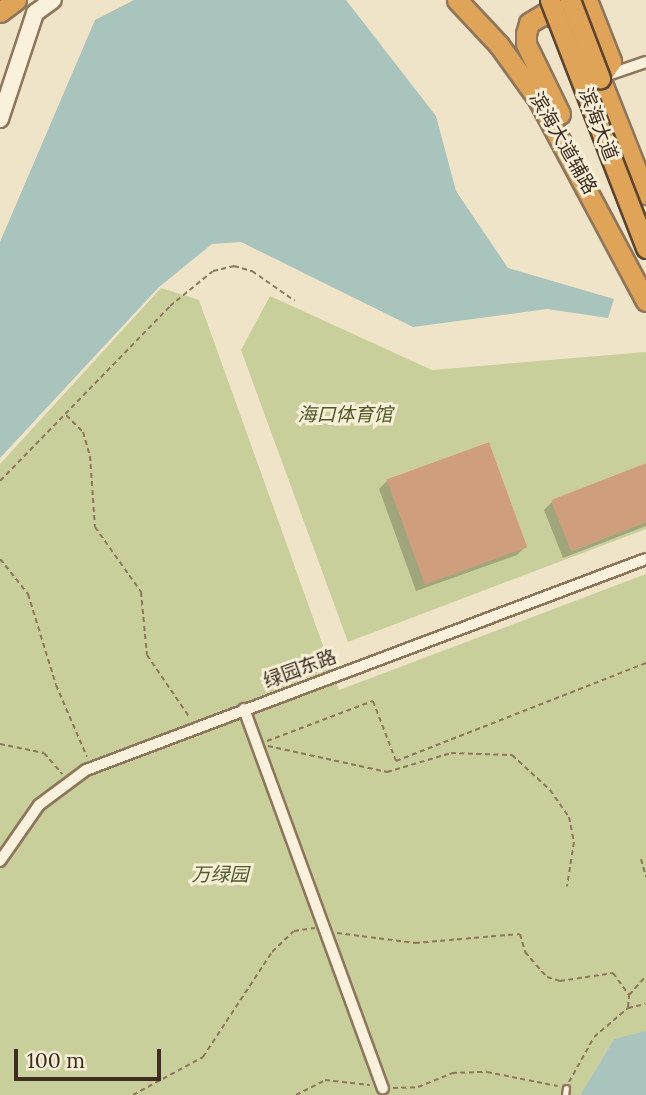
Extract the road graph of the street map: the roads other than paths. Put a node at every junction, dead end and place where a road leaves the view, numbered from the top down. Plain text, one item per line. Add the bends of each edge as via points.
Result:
1 (16, 0) edge
2 (53, 0) edge
3 (457, 0) edge
4 (469, 0) edge
5 (550, 0) edge
6 (570, 0) edge
7 (587, 0) edge
8 (33, 6) edge
9 (0, 12) edge
10 (601, 34) junction
11 (646, 62) edge
12 (600, 78) junction
13 (560, 114) junction
14 (0, 119) edge
15 (646, 194) edge
16 (646, 248) edge
17 (646, 279) edge
18 (646, 301) edge
19 (646, 559) edge
20 (244, 709) junction
21 (0, 861) edge
22 (383, 1088) road end

1 - 9 highway
2 - 8 street
3 - 18 highway, 滨海大道辅路 via 499,45 538,99
4 - 13 highway via 514,48
5 - 16 highway, 滨海大道, bridge
6 - 12 highway, 滨海大道, bridge
7 - 10 highway
8 - 14 street
10 - 12 highway via 611,61
10 - 13 highway via 544,14 529,23 526,44
11 - 12 street
12 - 15 highway, 滨海大道
13 - 17 highway
19 - 20 street, 绿园东路
20 - 21 street, 绿园东路 via 91,768 39,805
20 - 22 street

